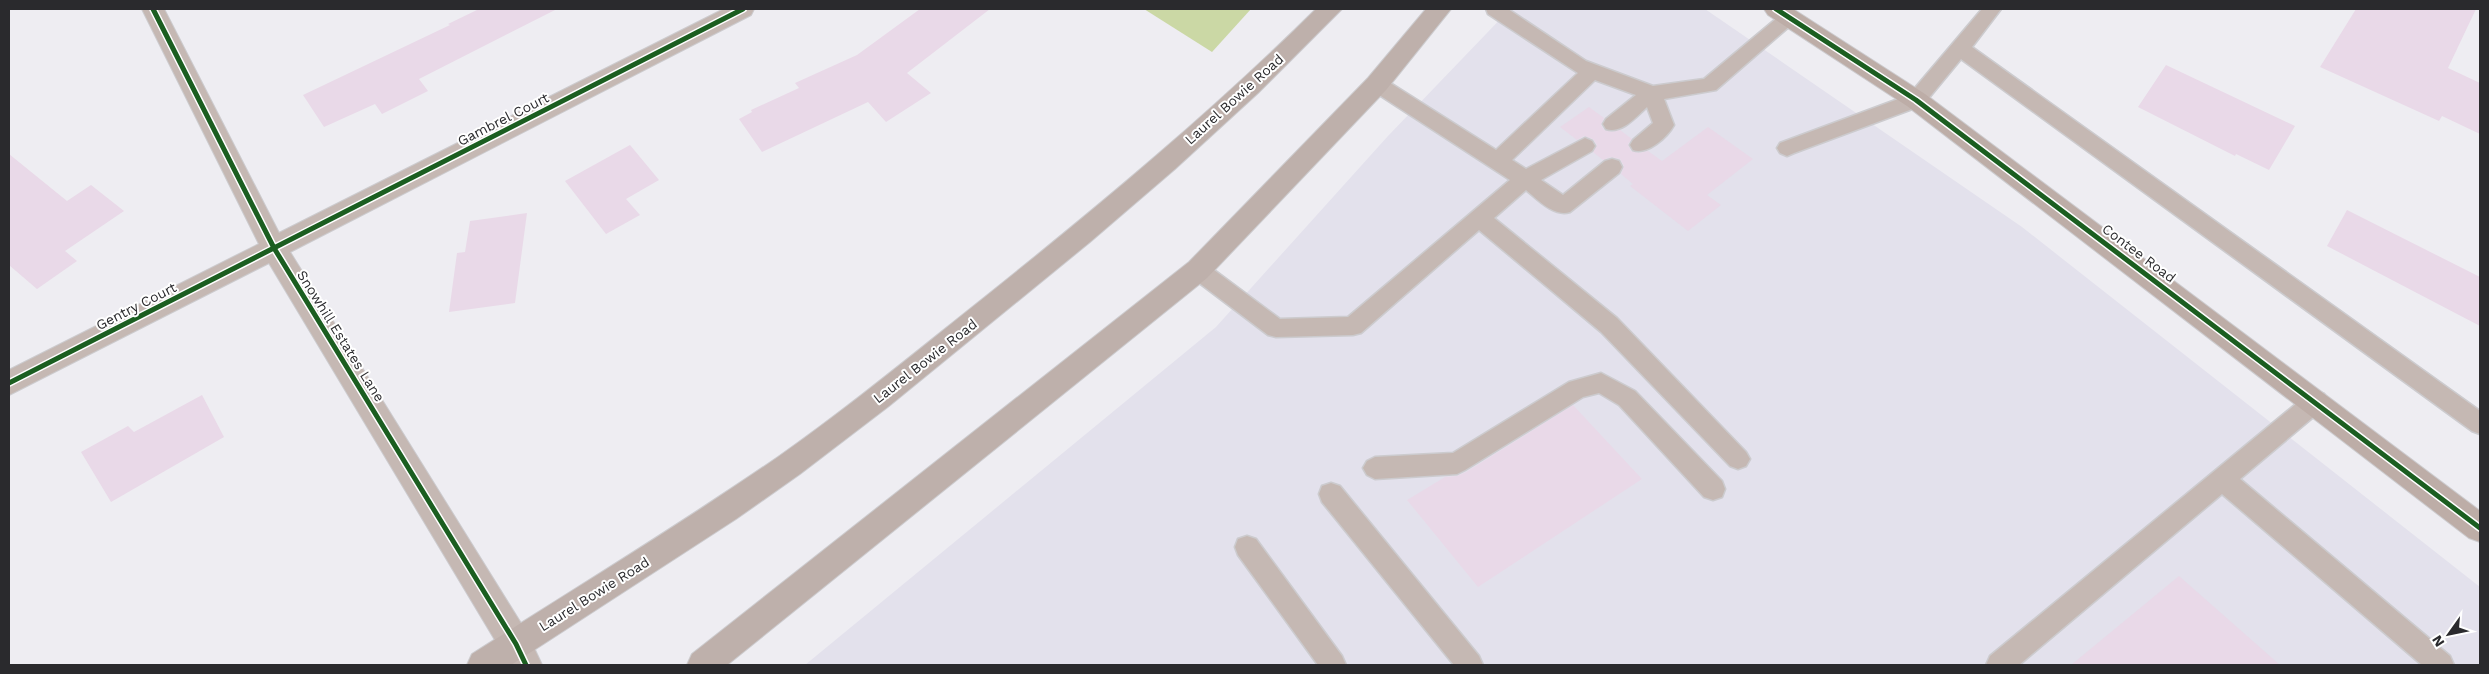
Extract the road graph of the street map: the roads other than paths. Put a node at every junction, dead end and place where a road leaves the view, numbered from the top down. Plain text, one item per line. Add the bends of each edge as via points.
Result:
1 (153, 9) edge
2 (742, 9) edge
3 (1330, 9) edge
4 (1439, 9) edge
5 (1495, 9) edge
6 (1992, 9) edge
7 (1783, 14) edge
8 (1960, 48) junction
9 (1592, 71) junction
10 (1377, 84) junction
11 (1652, 93) junction
12 (1916, 100) junction
13 (1613, 124) dead end
14 (1640, 145) dead end
15 (1585, 146) dead end
16 (1788, 148) dead end
17 (1498, 161) junction
18 (1612, 167) dead end
19 (1525, 179) junction
20 (1479, 218) junction
21 (274, 248) junction
22 (1198, 270) junction
23 (9, 383) edge
24 (2316, 401) junction
25 (2480, 424) edge
26 (1738, 459) dead end
27 (1375, 468) dead end
28 (2222, 479) junction
29 (1713, 488) dead end
30 (1331, 494) dead end
31 (2480, 528) edge
32 (1246, 547) dead end
33 (521, 654) edge
34 (483, 665) edge
35 (703, 665) edge
36 (1334, 665) edge
37 (1470, 665) edge
38 (1999, 665) edge
39 (2442, 665) edge

1 - 21 street, Snowhill Estates Lane
2 - 21 street, Gambrel Court
3 - 33 main road, Laurel Bowie Road via 1146,178 891,389 762,485 663,550
4 - 10 main road
5 - 9 lane via 1579,66
6 - 8 lane
7 - 11 lane via 1709,85
7 - 12 street, Contee Road
8 - 12 lane
8 - 25 lane
9 - 11 lane
9 - 17 lane
10 - 17 lane
10 - 22 main road
11 - 13 lane
11 - 14 lane via 1664,125
12 - 16 lane
12 - 24 street, Contee Road
15 - 19 lane
17 - 19 lane
18 - 19 lane via 1562,206
19 - 20 lane
20 - 22 lane via 1353,326 1276,328
20 - 26 lane via 1609,325
21 - 23 street, Gentry Court
21 - 33 street, Snowhill Estates Lane
22 - 35 main road
24 - 28 lane
24 - 31 street, Contee Road
27 - 29 lane via 1457,464 1577,389 1601,383 1627,398
28 - 38 lane
28 - 39 lane
30 - 37 lane
32 - 36 lane
33 - 34 main road, Laurel Bowie Road

